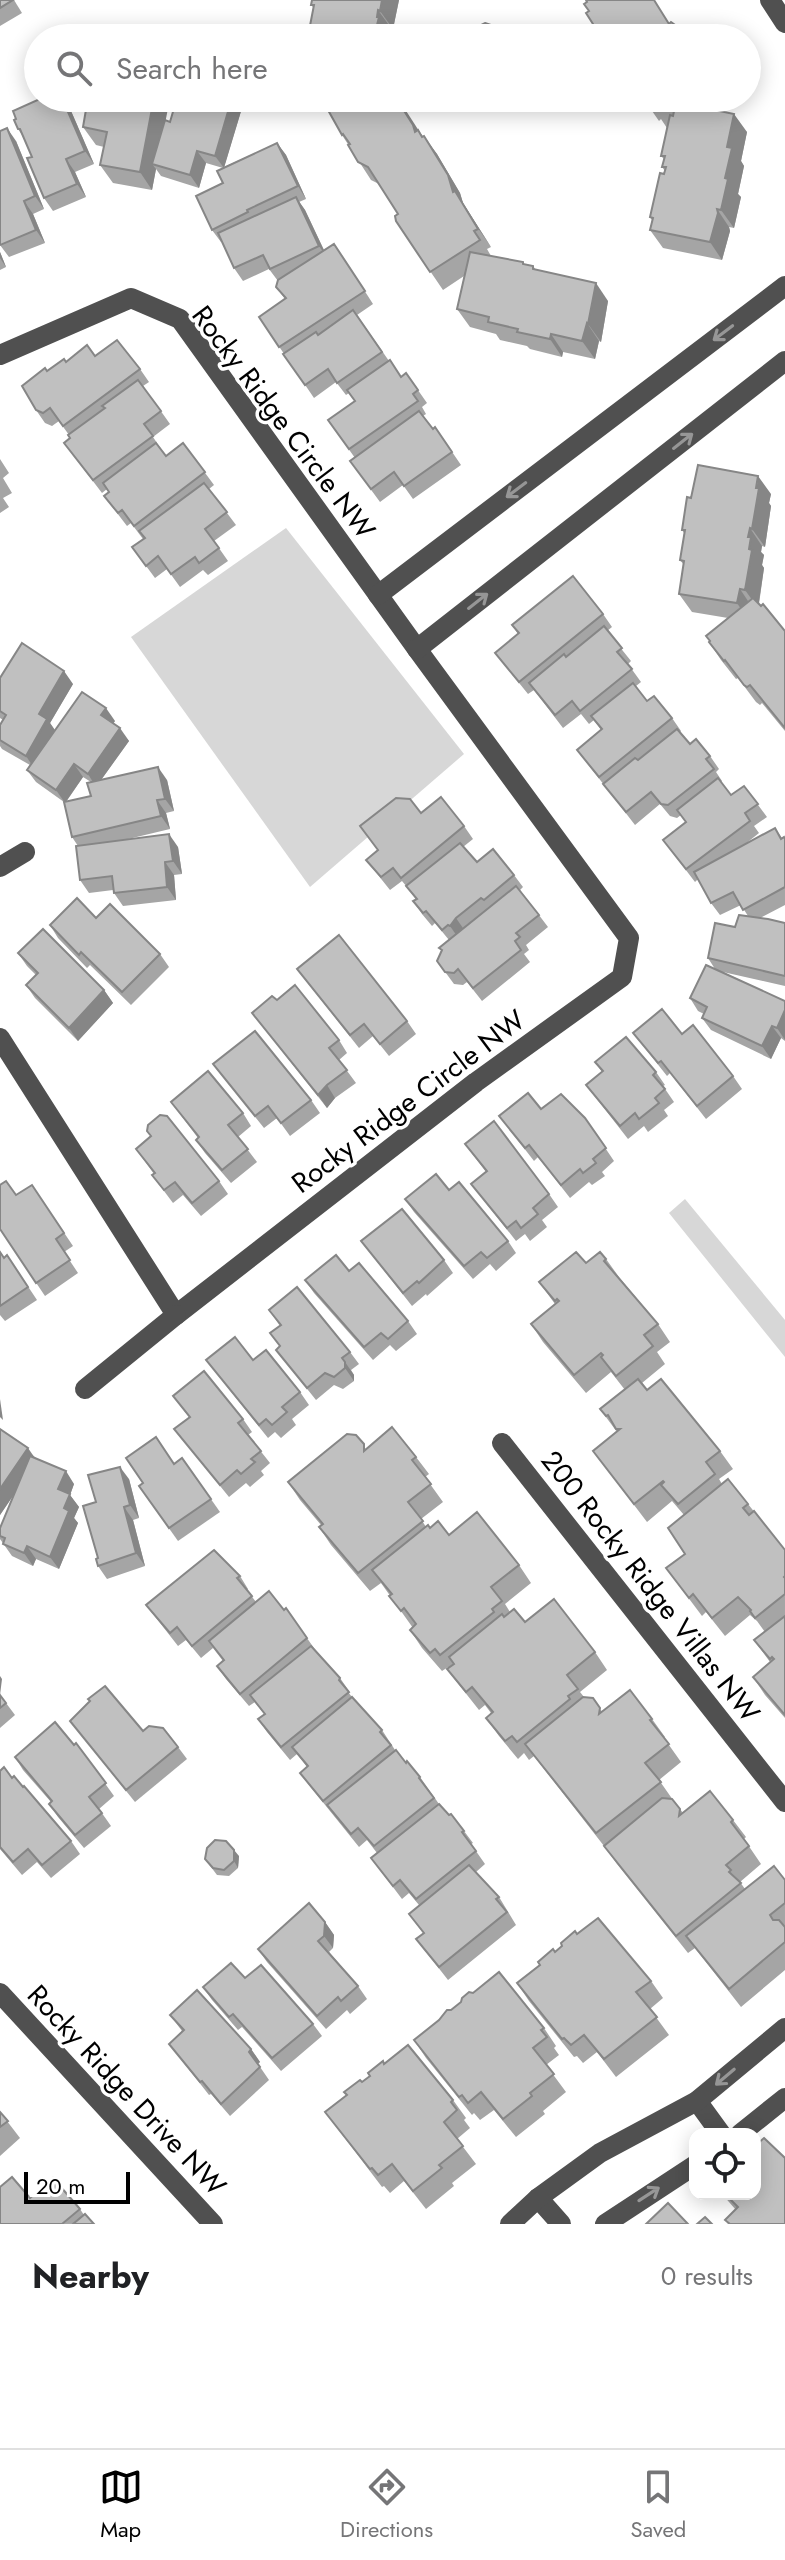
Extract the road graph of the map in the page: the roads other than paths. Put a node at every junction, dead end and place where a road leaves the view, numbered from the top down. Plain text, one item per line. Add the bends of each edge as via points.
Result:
1 (770, 0) edge
2 (785, 23) edge
3 (785, 286) edge
4 (0, 355) edge
5 (785, 361) edge
6 (378, 595) junction
7 (417, 649) junction
8 (25, 852) dead end
9 (0, 867) edge
10 (0, 1038) edge
11 (176, 1315) junction
12 (85, 1389) dead end
13 (502, 1443) dead end
14 (785, 1802) edge
15 (0, 1993) edge
16 (785, 2028) edge
17 (785, 2098) edge
18 (697, 2101) junction
19 (717, 2128) edge
20 (748, 2128) edge
21 (689, 2169) edge
22 (538, 2198) junction
23 (213, 2224) edge
24 (510, 2224) edge
25 (561, 2224) edge
26 (605, 2224) edge

1 - 2 street
3 -> 6 street
4 - 6 street, Rocky Ridge Circle NW via 131,298 180,319
7 -> 5 street
6 - 7 street, Rocky Ridge Circle NW
7 - 11 street, Rocky Ridge Circle NW via 629,938 622,977 476,1082
8 - 9 street
10 - 11 street
11 - 12 street, Rocky Ridge Circle NW
13 - 14 street, 200 Rocky Ridge Villas NW
15 - 23 street, Rocky Ridge Drive NW
16 -> 18 street
17 - 20 street
18 - 19 street
18 - 22 street via 600,2153
26 -> 21 street
22 - 24 street
22 - 25 street

